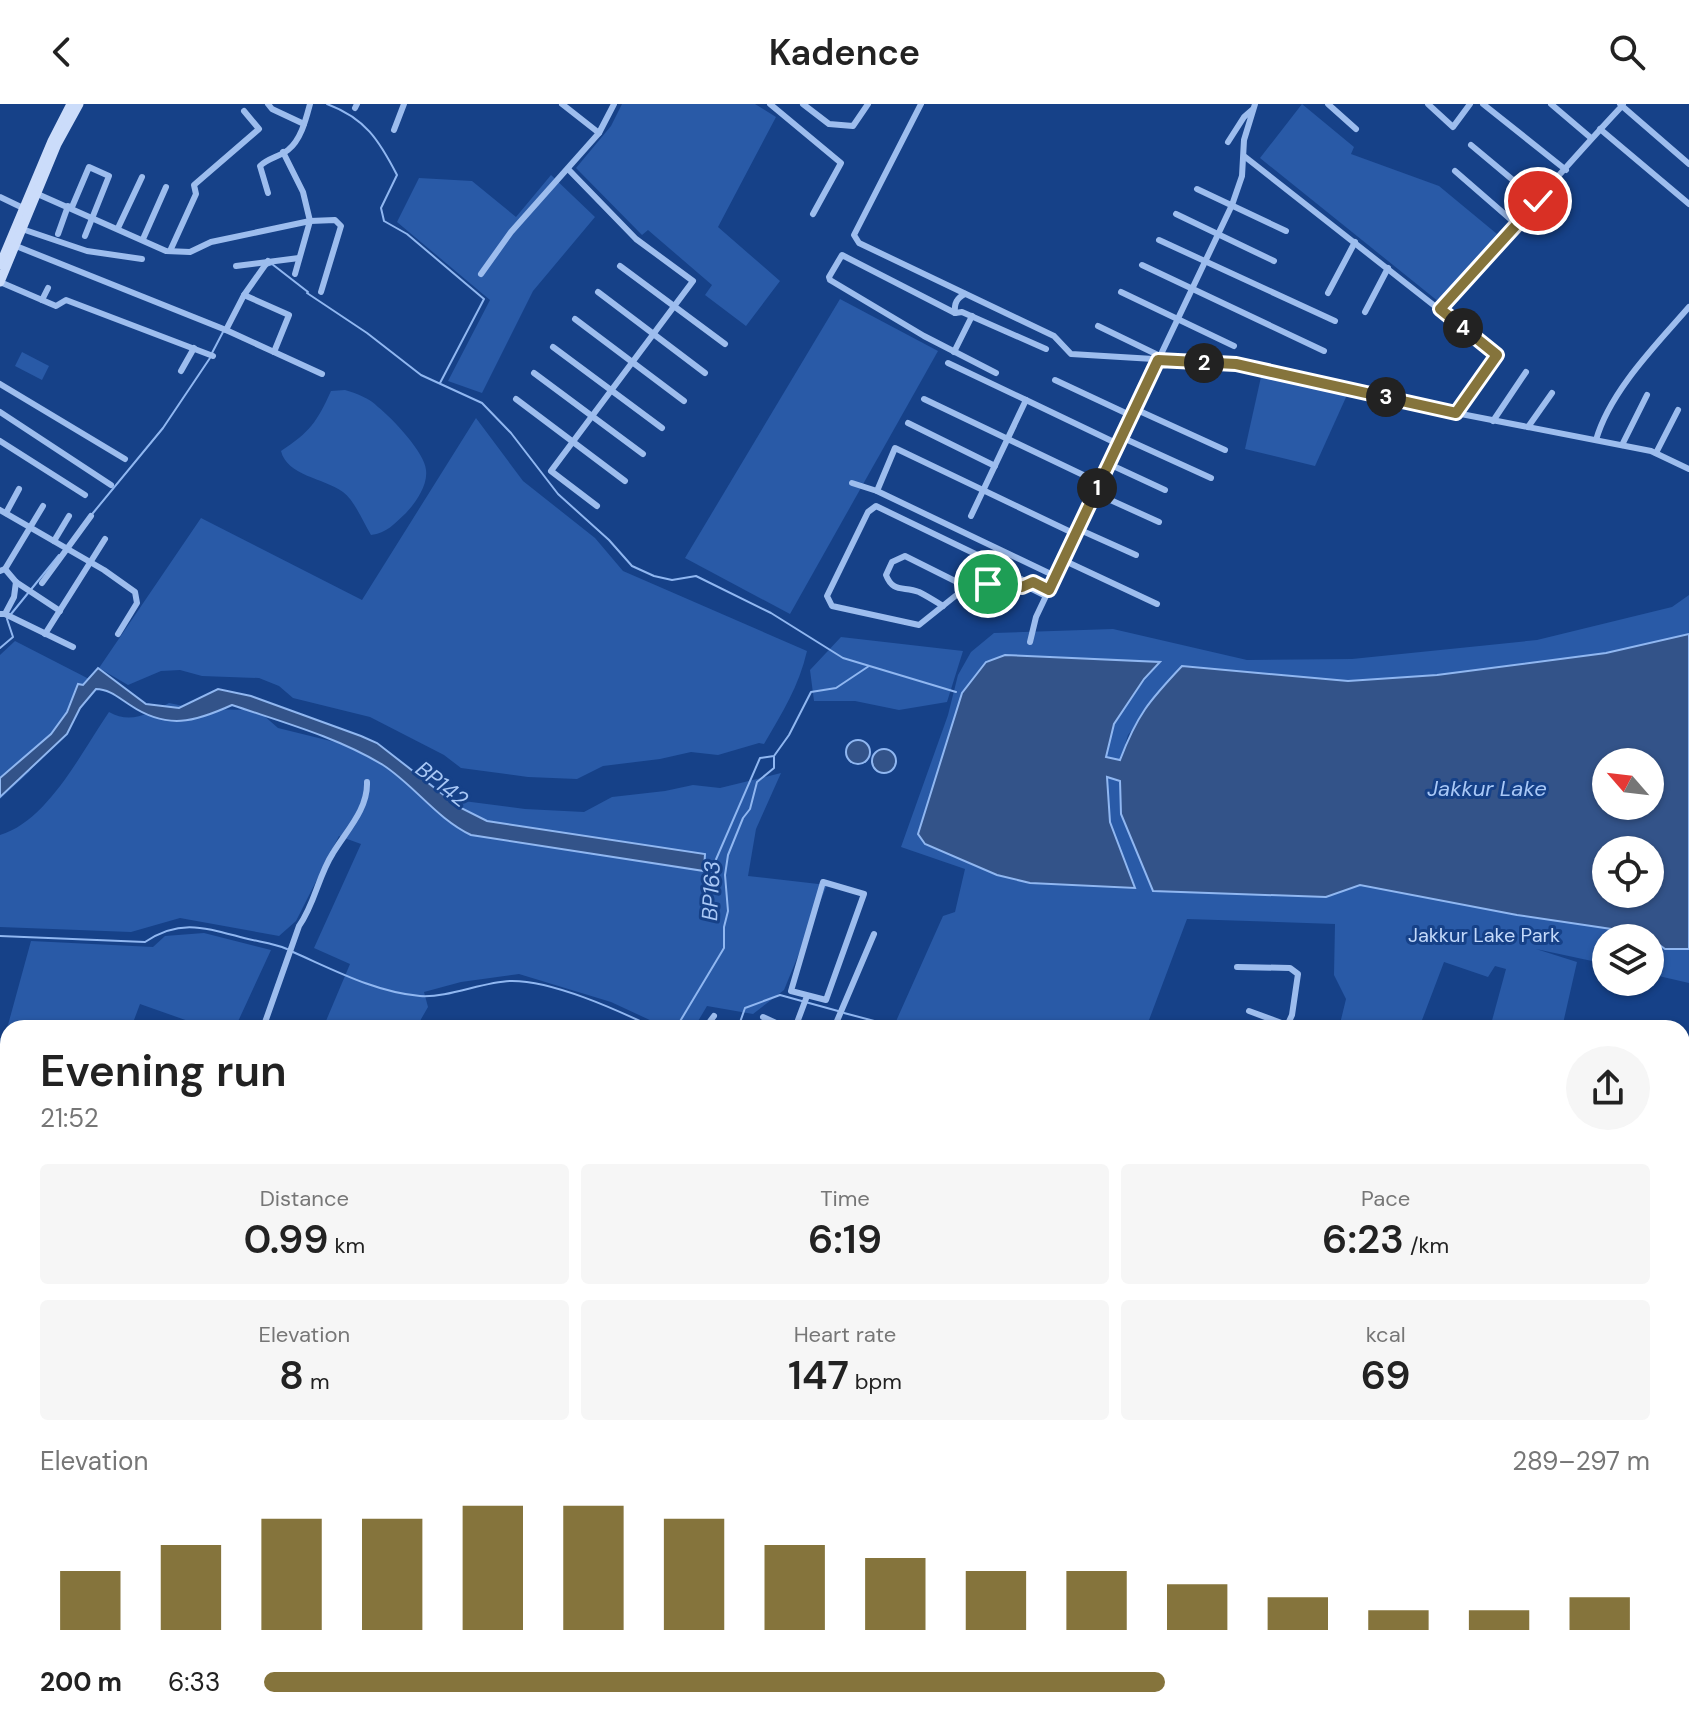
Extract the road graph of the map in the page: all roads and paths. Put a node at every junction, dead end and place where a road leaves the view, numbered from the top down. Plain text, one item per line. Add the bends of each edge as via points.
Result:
1 (71, 104) edge
2 (79, 104) edge
3 (268, 104) edge
4 (310, 104) edge
5 (404, 104) edge
6 (562, 104) edge
7 (614, 104) edge
8 (770, 104) edge
9 (803, 104) edge
10 (868, 104) edge
11 (921, 104) edge
12 (1328, 104) edge
13 (1428, 104) edge
14 (1470, 104) edge
15 (1483, 104) edge
16 (1551, 104) edge
17 (1622, 105) edge
18 (1254, 107) edge
19 (244, 111) dead end
20 (304, 124) junction
21 (1356, 129) dead end
22 (1600, 129) junction
23 (394, 130) dead end
24 (599, 133) junction
25 (1591, 138) junction
26 (1228, 142) dead end
27 (1471, 145) dead end
28 (283, 152) junction
29 (1244, 156) junction
30 (93, 157) dead end
31 (1689, 164) edge
32 (89, 167) junction
33 (568, 169) junction
34 (1566, 170) junction
35 (1455, 171) dead end
36 (142, 177) dead end
37 (166, 187) dead end
38 (1197, 189) dead end
39 (33, 192) junction
40 (268, 193) dead end
41 (0, 197) edge
42 (1538, 201) junction
43 (1689, 204) edge
44 (1232, 205) junction
45 (70, 206) junction
46 (23, 208) junction
47 (813, 214) dead end
48 (1176, 214) dead end
49 (92, 216) junction
50 (310, 221) junction
51 (1516, 224) junction
52 (118, 228) junction
53 (22, 229) junction
54 (1286, 231) dead end
55 (58, 234) dead end
56 (1218, 234) junction
57 (85, 236) dead end
58 (143, 239) junction
59 (1159, 240) dead end
60 (1355, 242) junction
61 (16, 246) junction
62 (170, 251) junction
63 (299, 258) junction
64 (142, 259) dead end
65 (1274, 261) dead end
66 (1205, 262) junction
67 (0, 265) edge
68 (266, 265) junction
69 (1142, 265) dead end
70 (236, 266) dead end
71 (620, 266) dead end
72 (1388, 268) junction
73 (295, 274) dead end
74 (481, 274) dead end
75 (0, 282) edge
76 (48, 288) dead end
77 (1192, 289) junction
78 (321, 292) dead end
79 (598, 292) dead end
80 (1121, 292) dead end
81 (1328, 293) dead end
82 (965, 294) junction
83 (244, 295) junction
84 (42, 300) junction
85 (674, 305) junction
86 (1689, 307) edge
87 (1440, 309) junction
88 (958, 312) junction
89 (1365, 312) dead end
90 (972, 316) junction
91 (575, 319) dead end
92 (1178, 319) junction
93 (1335, 321) dead end
94 (1098, 326) dead end
95 (224, 329) junction
96 (652, 335) junction
97 (725, 344) dead end
98 (1234, 346) dead end
99 (553, 347) dead end
100 (194, 348) junction
101 (1046, 349) dead end
102 (1324, 351) dead end
103 (274, 352) junction
104 (954, 352) junction
105 (210, 354) dead end
106 (1159, 358) junction
107 (631, 362) junction
108 (948, 363) dead end
109 (181, 371) dead end
110 (1526, 372) dead end
111 (534, 373) dead end
112 (705, 373) dead end
113 (996, 373) dead end
114 (322, 374) dead end
115 (1055, 380) dead end
116 (0, 384) edge
117 (610, 390) junction
118 (1552, 393) dead end
119 (1647, 395) dead end
120 (516, 399) dead end
121 (924, 399) dead end
122 (1026, 400) junction
123 (684, 401) dead end
124 (1678, 410) dead end
125 (0, 412) edge
126 (1133, 412) junction
127 (1456, 413) junction
128 (591, 416) junction
129 (1493, 421) junction
130 (908, 423) dead end
131 (1528, 427) junction
132 (662, 428) dead end
133 (1008, 439) junction
134 (1120, 440) junction
135 (1596, 440) junction
136 (0, 441) edge
137 (572, 442) junction
138 (1622, 445) junction
139 (1225, 450) dead end
140 (1656, 453) junction
141 (643, 454) dead end
142 (125, 459) dead end
143 (1109, 464) junction
144 (995, 466) junction
145 (1688, 467) edge
146 (1211, 478) dead end
147 (625, 481) dead end
148 (852, 483) dead end
149 (1100, 483) junction
150 (111, 485) dead end
151 (19, 489) dead end
152 (984, 490) junction
153 (1165, 490) dead end
154 (877, 491) junction
155 (1095, 493) junction
156 (85, 495) dead end
157 (43, 506) dead end
158 (597, 506) dead end
159 (3, 512) edge
160 (69, 516) dead end
161 (91, 516) dead end
162 (971, 516) dead end
163 (1159, 522) dead end
164 (30, 528) junction
165 (1077, 531) junction
166 (105, 539) dead end
167 (54, 541) junction
168 (67, 549) junction
169 (1136, 555) dead end
170 (1063, 560) junction
171 (990, 561) junction
172 (92, 563) junction
173 (3, 570) edge
174 (1055, 576) junction
175 (16, 582) junction
176 (42, 583) dead end
177 (1028, 583) junction
178 (967, 587) junction
179 (979, 589) dead end
180 (1047, 593) junction
181 (1157, 604) dead end
182 (943, 606) junction
183 (60, 611) junction
184 (3, 614) edge
185 (45, 634) junction
186 (118, 634) dead end
187 (1030, 642) dead end
188 (73, 647) dead end
189 (367, 782) dead end
190 (874, 934) dead end
191 (1237, 967) dead end
192 (807, 997) junction
193 (1249, 1011) dead end
194 (714, 1016) dead end
195 (763, 1017) dead end
196 (266, 1020) edge
197 (711, 1020) edge
198 (770, 1020) edge
199 (798, 1020) edge
200 (837, 1020) edge
201 (1270, 1020) edge
202 (1290, 1020) edge

1 - 39 main road
2 - 39 main road
3 - 20 street
4 - 20 street
5 - 23 street
6 - 24 street
7 - 24 street
8 - 47 street via 841,163
9 - 10 street via 829,124 853,126
11 - 82 street via 854,235 859,243
12 - 21 street
13 - 14 street via 1453,127
15 - 34 street
16 - 25 street
17 - 22 street
17 - 31 street
18 - 26 street
18 - 29 street
19 - 62 street via 259,129 194,185 196,194
20 - 28 street
22 - 25 street
22 - 43 street
24 - 33 street
25 - 34 street
27 - 42 street
28 - 40 street via 260,166
28 - 50 street via 303,192
29 - 44 street
29 - 60 street
30 - 32 street
32 - 45 street
32 - 49 street via 109,176
33 - 74 street
33 - 85 street via 636,239 693,281
34 - 42 street
35 - 51 street
36 - 52 street
37 - 58 street
38 - 44 street
39 - 45 street
39 - 46 main road
39 - 53 main road
41 - 46 street
42 - 51 street
44 - 54 street
44 - 56 street
45 - 49 street
45 - 55 street
46 - 67 main road
48 - 56 street
49 - 52 street
49 - 57 street
50 - 62 street via 211,242 190,252
50 - 63 street
50 - 78 street via 335,220 341,226
51 - 87 street
52 - 58 street
53 - 61 main road
53 - 64 street via 87,251
56 - 65 street
56 - 66 street
58 - 62 street
59 - 66 street
60 - 72 street
60 - 81 street
61 - 75 main road
61 - 95 street
63 - 68 street
63 - 73 street
66 - 77 street
66 - 93 street
68 - 70 street
68 - 83 street
69 - 77 street
71 - 85 street
72 - 87 street
72 - 89 street
75 - 84 street
76 - 84 street
77 - 92 street
77 - 102 street
79 - 96 street
80 - 92 street
82 - 88 street via 954,306
82 - 106 street via 1054,336 1071,354
83 - 95 street
83 - 103 street via 289,315
84 - 100 street via 56,306 66,300
85 - 96 street
85 - 97 street
86 - 135 street via 1638,365
87 - 127 street via 1497,355
88 - 90 street
88 - 104 street via 845,255 829,277
90 - 101 street
90 - 104 street
91 - 107 street
92 - 98 street
92 - 106 street
94 - 106 street
95 - 103 street
96 - 107 street
96 - 112 street
99 - 117 street
100 - 105 street
100 - 109 street
103 - 114 street
104 - 113 street
106 - 126 street
106 - 127 street via 1236,364
107 - 117 street
107 - 123 street
108 - 122 street
110 - 129 street
111 - 128 street
115 - 126 street
116 - 142 street
117 - 128 street
117 - 132 street
118 - 131 street
119 - 138 street
120 - 137 street
121 - 133 street
122 - 133 street
122 - 134 street
124 - 140 street
125 - 150 street
126 - 134 street
126 - 139 street
127 - 129 street
128 - 137 street
128 - 141 street
129 - 131 street
130 - 144 street
131 - 135 street
133 - 144 street
133 - 149 street
134 - 143 street
134 - 146 street
135 - 138 street
136 - 156 street
137 - 147 street
137 - 158 street via 551,471
138 - 140 street
140 - 145 street
143 - 149 street
143 - 153 street
144 - 152 street
148 - 154 street
149 - 155 street
151 - 159 street
152 - 154 street via 895,448
152 - 162 street
152 - 165 street
154 - 174 street
155 - 163 street
155 - 165 street
157 - 164 street
159 - 164 street
160 - 167 street
161 - 168 street
164 - 167 street
164 - 173 street
165 - 169 street
165 - 170 street
166 - 172 street
167 - 168 street
168 - 172 street
168 - 176 street
170 - 174 street
170 - 181 street
171 - 177 street
171 - 178 street
171 - 182 street via 880,507 872,508 828,602 913,625 924,623
172 - 183 street
172 - 186 street via 138,597
173 - 175 street
174 - 180 street
175 - 183 street
175 - 184 street
177 - 179 street via 1022,587 996,573
177 - 180 street
178 - 182 street
178 - 182 street via 905,556 892,562 886,575 889,585 916,591
180 - 187 street
183 - 185 street
184 - 185 street
185 - 188 street
189 - 196 street via 367,797 332,854 299,926
190 - 200 street
191 - 202 street via 1290,968 1298,974
192 - 192 street via 826,1000 864,894 823,882 791,991
192 - 199 street
193 - 201 street
194 - 197 street
195 - 198 street

